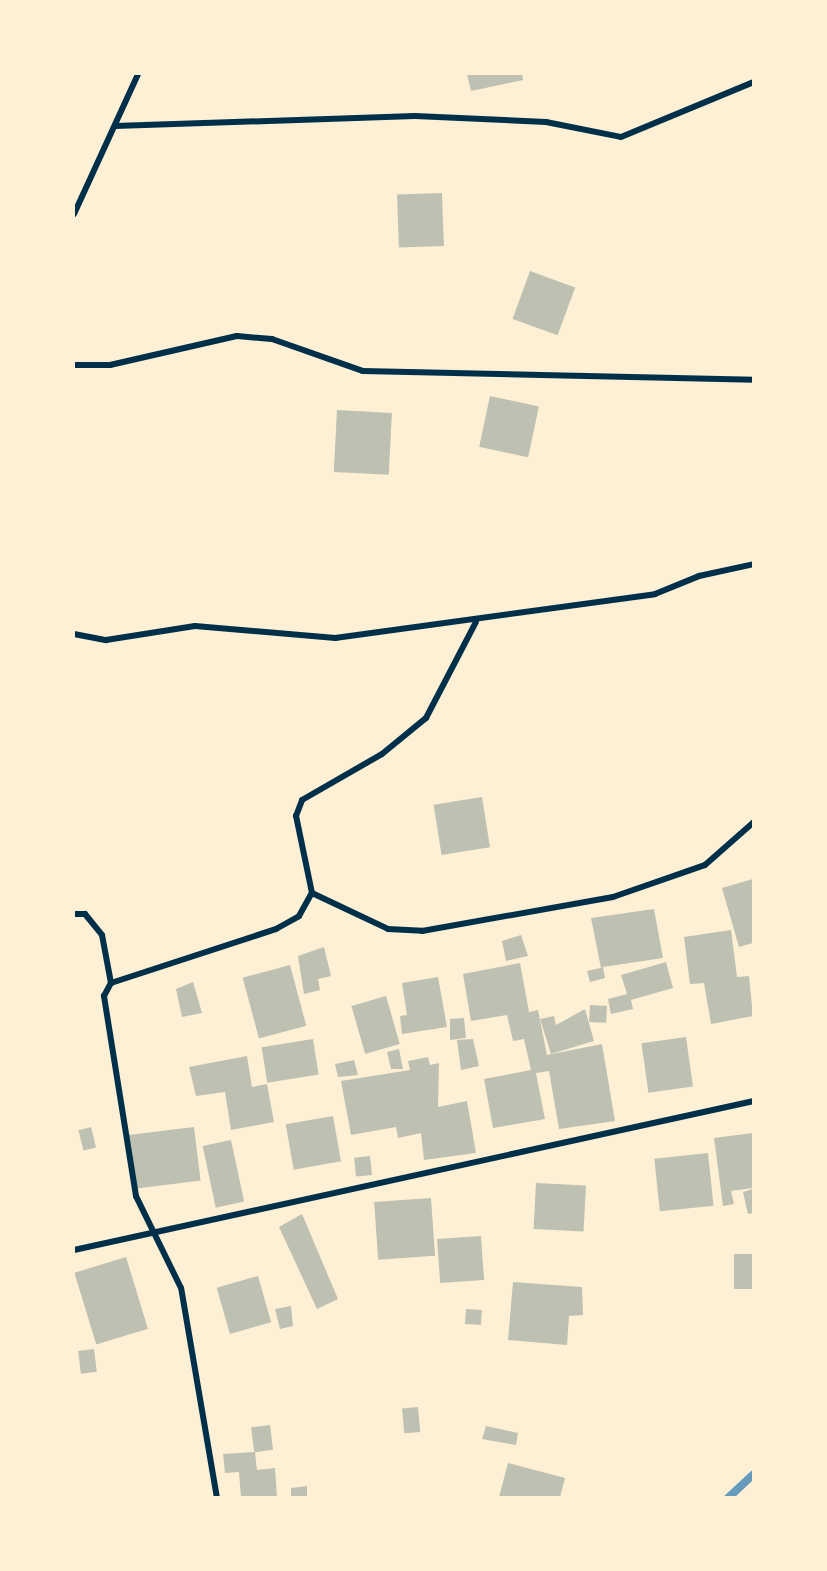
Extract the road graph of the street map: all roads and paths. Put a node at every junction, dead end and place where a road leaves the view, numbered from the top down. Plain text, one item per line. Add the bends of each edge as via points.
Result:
1 (138, 74) edge
2 (753, 82) edge
3 (115, 126) junction
4 (74, 214) edge
5 (74, 365) edge
6 (753, 380) edge
7 (753, 564) edge
8 (476, 622) junction
9 (74, 633) edge
10 (753, 822) edge
11 (312, 893) junction
12 (74, 914) edge
13 (111, 982) junction
14 (753, 1101) edge
15 (157, 1232) junction
16 (74, 1250) edge
17 (217, 1497) edge

1 - 3 street
2 - 3 street via 621,137 546,122 415,116
3 - 4 street
5 - 6 street via 110,365 237,336 272,339 363,371
7 - 8 street via 699,576 656,594
8 - 9 street via 335,638 195,626 106,640
8 - 11 street via 426,718 382,754 302,800 296,816
10 - 11 street via 705,865 613,897 422,931 388,929
11 - 13 street via 299,916 276,929
12 - 13 street via 85,914 102,935
13 - 15 street via 104,996 104,1016 136,1196
14 - 15 street
15 - 16 street
15 - 17 street via 181,1288

